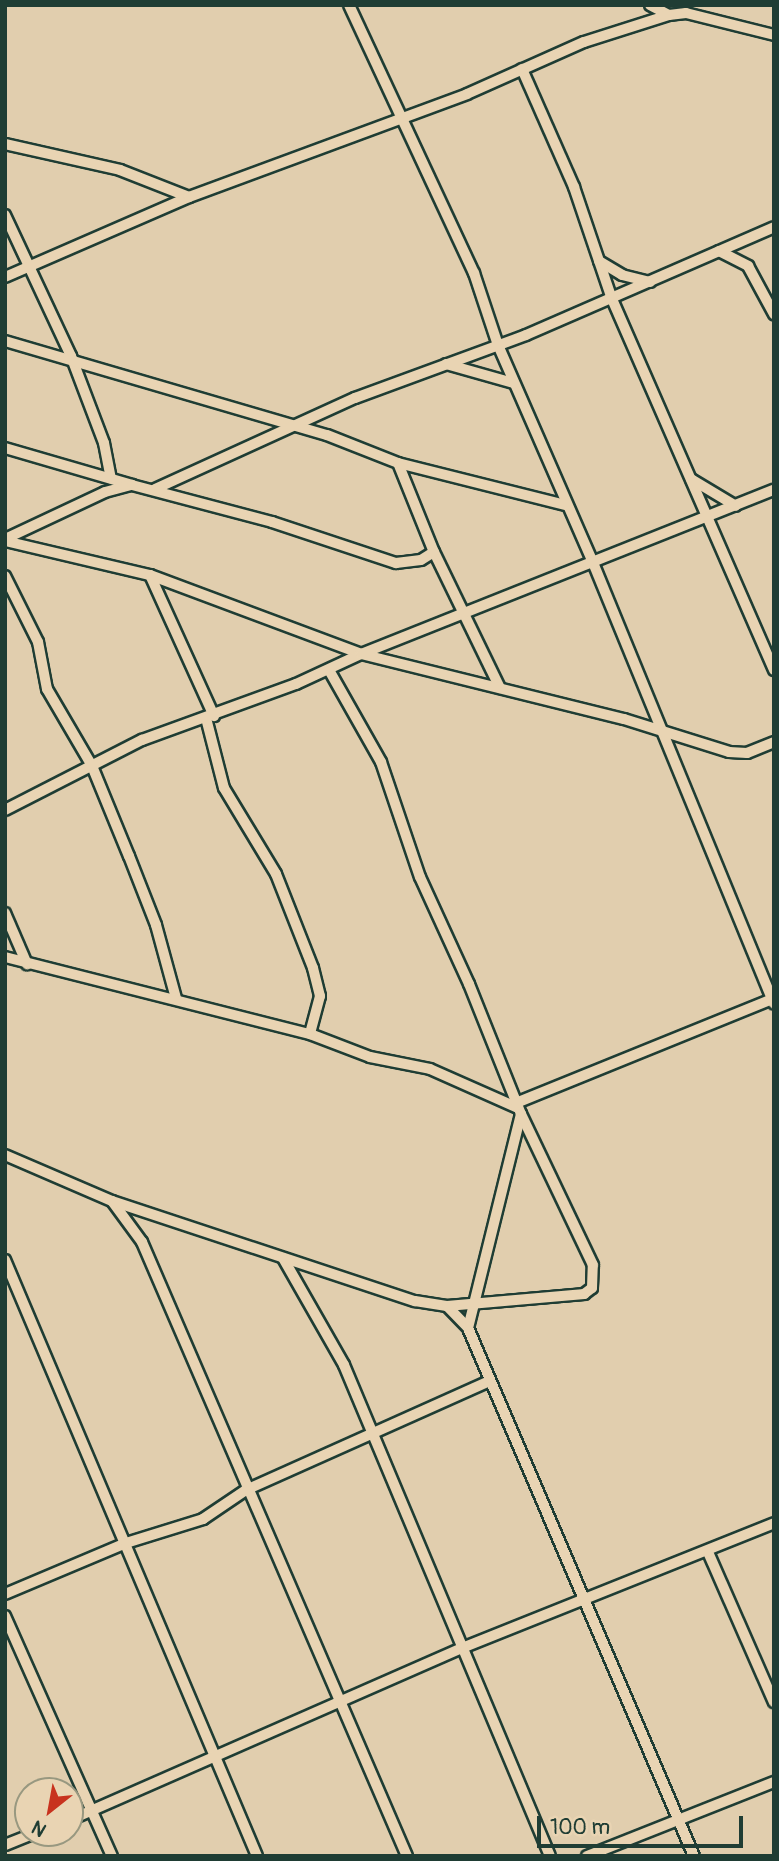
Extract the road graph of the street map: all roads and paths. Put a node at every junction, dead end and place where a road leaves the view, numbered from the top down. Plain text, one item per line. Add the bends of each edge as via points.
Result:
1 (349, 5) edge
2 (650, 5) edge
3 (699, 5) edge
4 (686, 13) junction
5 (669, 15) junction
6 (774, 35) edge
7 (522, 69) junction
8 (400, 116) junction
9 (5, 144) edge
10 (189, 197) junction
11 (5, 215) edge
12 (774, 227) edge
13 (719, 251) junction
14 (599, 261) junction
15 (29, 267) junction
16 (5, 277) edge
17 (650, 282) junction
18 (612, 299) junction
19 (774, 314) edge
20 (5, 341) edge
21 (498, 345) junction
22 (71, 356) junction
23 (446, 364) junction
24 (513, 383) junction
25 (295, 426) junction
26 (5, 448) edge
27 (398, 463) junction
28 (689, 477) junction
29 (111, 478) junction
30 (132, 485) junction
31 (155, 489) junction
32 (774, 490) edge
33 (565, 505) junction
34 (736, 506) junction
35 (704, 516) junction
36 (5, 540) edge
37 (434, 552) junction
38 (594, 565) junction
39 (150, 575) junction
40 (5, 576) edge
41 (463, 613) junction
42 (360, 654) junction
43 (329, 670) junction
44 (774, 670) edge
45 (500, 688) junction
46 (210, 717) junction
47 (663, 733) junction
48 (774, 743) edge
49 (92, 766) junction
50 (5, 810) edge
51 (5, 914) edge
52 (5, 957) edge
53 (27, 964) junction
54 (176, 998) junction
55 (773, 1000) edge
56 (310, 1034) junction
57 (518, 1108) junction
58 (5, 1156) edge
59 (113, 1201) junction
60 (284, 1258) junction
61 (5, 1259) edge
62 (471, 1302) junction
63 (447, 1306) junction
64 (468, 1328) junction
65 (490, 1381) junction
66 (372, 1432) junction
67 (246, 1490) junction
68 (774, 1523) edge
69 (126, 1543) junction
70 (708, 1552) junction
71 (5, 1594) edge
72 (585, 1600) junction
73 (5, 1616) edge
74 (462, 1648) junction
75 (341, 1702) junction
76 (774, 1702) edge
77 (216, 1757) junction
78 (774, 1782) edge
79 (92, 1811) junction
80 (84, 1814) edge
81 (679, 1819) junction
82 (112, 1856) edge
83 (257, 1856) edge
84 (407, 1856) edge
85 (550, 1856) edge
86 (587, 1856) edge
87 (694, 1856) edge

1 - 8 street
2 - 5 street
3 - 4 street
4 - 5 street
4 - 6 street
5 - 7 street via 584,42
7 - 8 street via 467,94
7 - 14 street via 574,187
8 - 10 street
8 - 21 street via 474,273
9 - 10 street via 120,170
10 - 15 street
11 - 15 street
12 - 13 street
13 - 17 street
13 - 19 street via 748,266
14 - 17 street via 622,275
14 - 18 street
15 - 16 street
15 - 22 street
17 - 18 street
18 - 21 street
18 - 28 street
20 - 22 street
21 - 23 street
21 - 24 street
22 - 25 street
22 - 29 street via 104,443
23 - 24 street
23 - 25 street
24 - 33 street
25 - 27 street
25 - 31 street
26 - 29 street
27 - 33 street
27 - 37 street
28 - 34 street
28 - 35 street
29 - 30 street
30 - 31 street
30 - 36 street via 105,492
31 - 37 street via 396,563 421,560
32 - 34 street
33 - 38 street
34 - 35 street
35 - 38 street
35 - 44 street
36 - 39 street
37 - 41 street
38 - 41 street
38 - 47 street
39 - 42 street
39 - 46 street
40 - 49 street via 30,622 47,689
41 - 42 street
41 - 45 street
42 - 43 street
42 - 45 street
43 - 46 street
43 - 57 street via 381,762 420,877
45 - 47 street
46 - 49 street via 142,740
46 - 56 street via 225,788 276,874 313,968 320,996
47 - 48 street via 739,754
47 - 55 street
49 - 50 street
49 - 54 street via 156,925
51 - 53 street
52 - 53 street
53 - 54 street
54 - 56 street
55 - 57 street
56 - 57 street via 370,1057 430,1069
57 - 62 street
57 - 62 street via 593,1265 592,1288 562,1299
58 - 59 street
59 - 60 street
59 - 67 street via 142,1242
60 - 63 street via 392,1296
60 - 66 street via 344,1365
61 - 69 street
62 - 63 street
62 - 64 street
63 - 64 street
64 - 65 street
65 - 66 street
65 - 72 street
66 - 67 street
66 - 74 street
67 - 69 street via 203,1518
67 - 75 street
68 - 70 street
69 - 71 street
69 - 77 street
70 - 72 street
70 - 76 street
72 - 74 street
72 - 81 street
73 - 79 street
74 - 75 street
74 - 85 street
75 - 77 street
75 - 84 street
77 - 79 street
77 - 83 street
78 - 81 street
79 - 80 street
79 - 82 street
81 - 86 street
81 - 87 street

